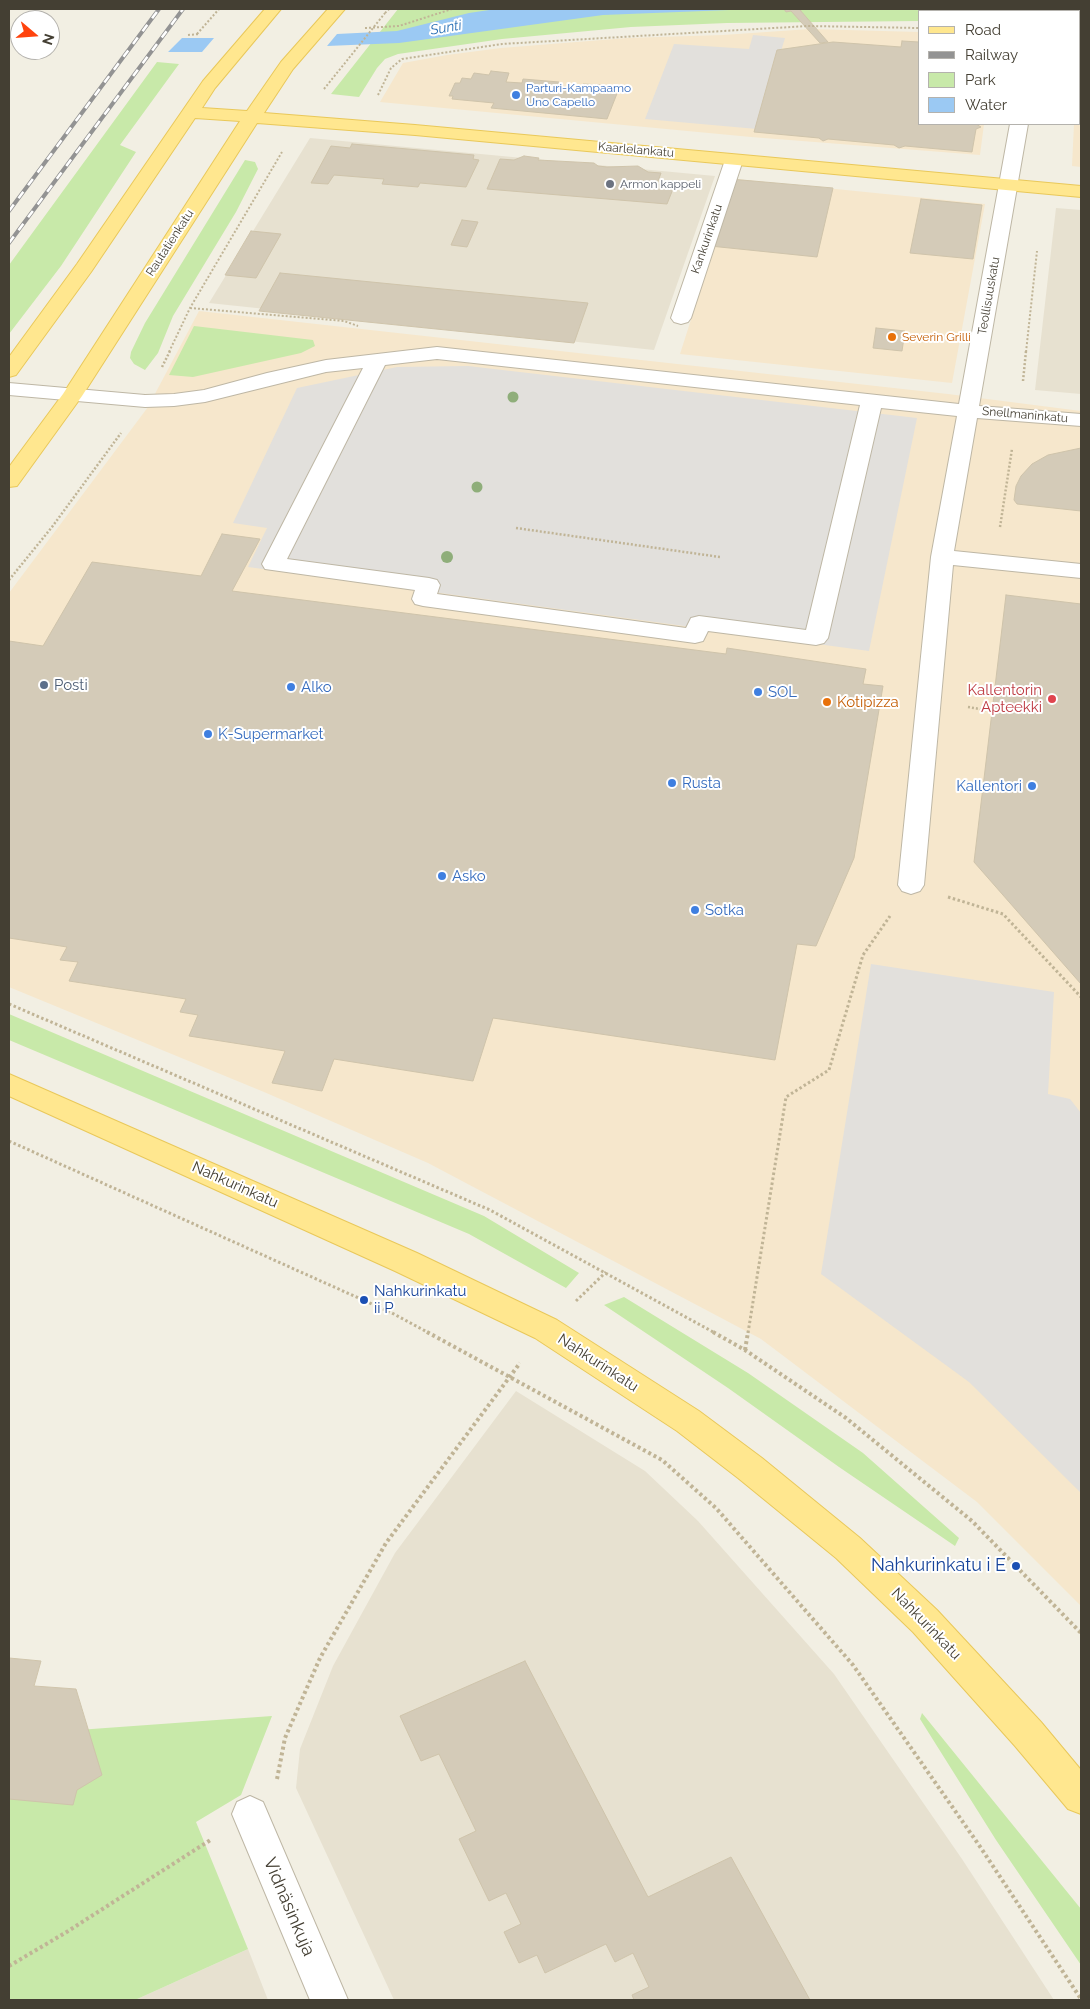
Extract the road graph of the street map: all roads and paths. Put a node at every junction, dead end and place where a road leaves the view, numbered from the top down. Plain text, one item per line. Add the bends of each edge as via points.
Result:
1 (219, 9) edge
2 (273, 9) edge
3 (337, 9) edge
4 (389, 9) edge
5 (452, 9) edge
6 (918, 28) edge
7 (361, 29) dead end
8 (198, 34) junction
9 (205, 34) dead end
10 (188, 35) dead end
11 (378, 97) dead end
12 (191, 112) junction
13 (252, 117) junction
14 (300, 121) junction
15 (1019, 125) edge
16 (734, 160) junction
17 (1010, 185) junction
18 (1081, 192) edge
19 (190, 308) junction
20 (681, 318) dead end
21 (363, 328) dead end
22 (378, 359) junction
23 (9, 371) edge
24 (9, 389) edge
25 (72, 396) junction
26 (872, 400) junction
27 (145, 401) junction
28 (969, 410) junction
29 (1081, 420) edge
30 (9, 482) edge
31 (516, 528) dead end
32 (720, 557) dead end
33 (942, 557) junction
34 (1081, 571) edge
35 (9, 580) edge
36 (910, 885) junction
37 (1080, 995) edge
38 (9, 1004) edge
39 (9, 1084) edge
40 (9, 1141) edge
41 (745, 1350) junction
42 (509, 1377) junction
43 (1081, 1633) edge
44 (1081, 1798) edge
45 (250, 1814) junction
46 (9, 1966) edge
47 (1081, 1999) edge
48 (329, 2000) edge

1 - 8 path
2 - 12 main road via 209,85
3 - 13 main road, Rautatienkatu via 288,66
4 - 14 path, bridge
5 - 7 path via 399,26
6 - 11 path via 808,26 493,45 402,59 391,68
8 - 9 path
8 - 10 path
12 - 13 main road, Kaarlelankatu
12 - 23 main road
13 - 14 main road, Kaarlelankatu
13 - 25 main road, Rautatienkatu
14 - 16 main road, Kaarlelankatu
14 - 19 path
15 - 17 street, Teollisuuskatu
16 - 17 main road, Kaarlelankatu
16 - 20 street, Kankurinkatu
17 - 18 main road, Kaarlelankatu
17 - 28 street, Teollisuuskatu
19 - 21 path via 344,321
19 - 27 path
22 - 26 street, Snellmaninkatu via 437,354 474,356
22 - 26 street via 273,564 429,585 423,599 695,636 699,623 816,638
22 - 27 street, Snellmaninkatu via 284,375 205,396
24 - 25 street, Snellmaninkatu
25 - 27 street, Snellmaninkatu
25 - 30 main road, Rautatienkatu
26 - 28 street, Snellmaninkatu
27 - 35 path
28 - 29 street, Snellmaninkatu
28 - 33 street, Teollisuuskatu
31 - 32 path
33 - 34 street
33 - 36 street, Teollisuuskatu
36 - 37 path via 1003,914
36 - 41 path via 863,955 828,1070 786,1097
38 - 41 path via 490,1210
39 - 44 main road, Nahkurinkatu via 397,1258 546,1330 688,1421 848,1548 925,1621 1028,1734
40 - 42 path via 392,1313
41 - 43 path via 846,1418 972,1521
42 - 45 path via 386,1543 320,1658 285,1738 276,1787
42 - 47 path via 662,1460 716,1508 853,1665 981,1848
45 - 46 path
45 - 48 street, Vidnäsinkuja

